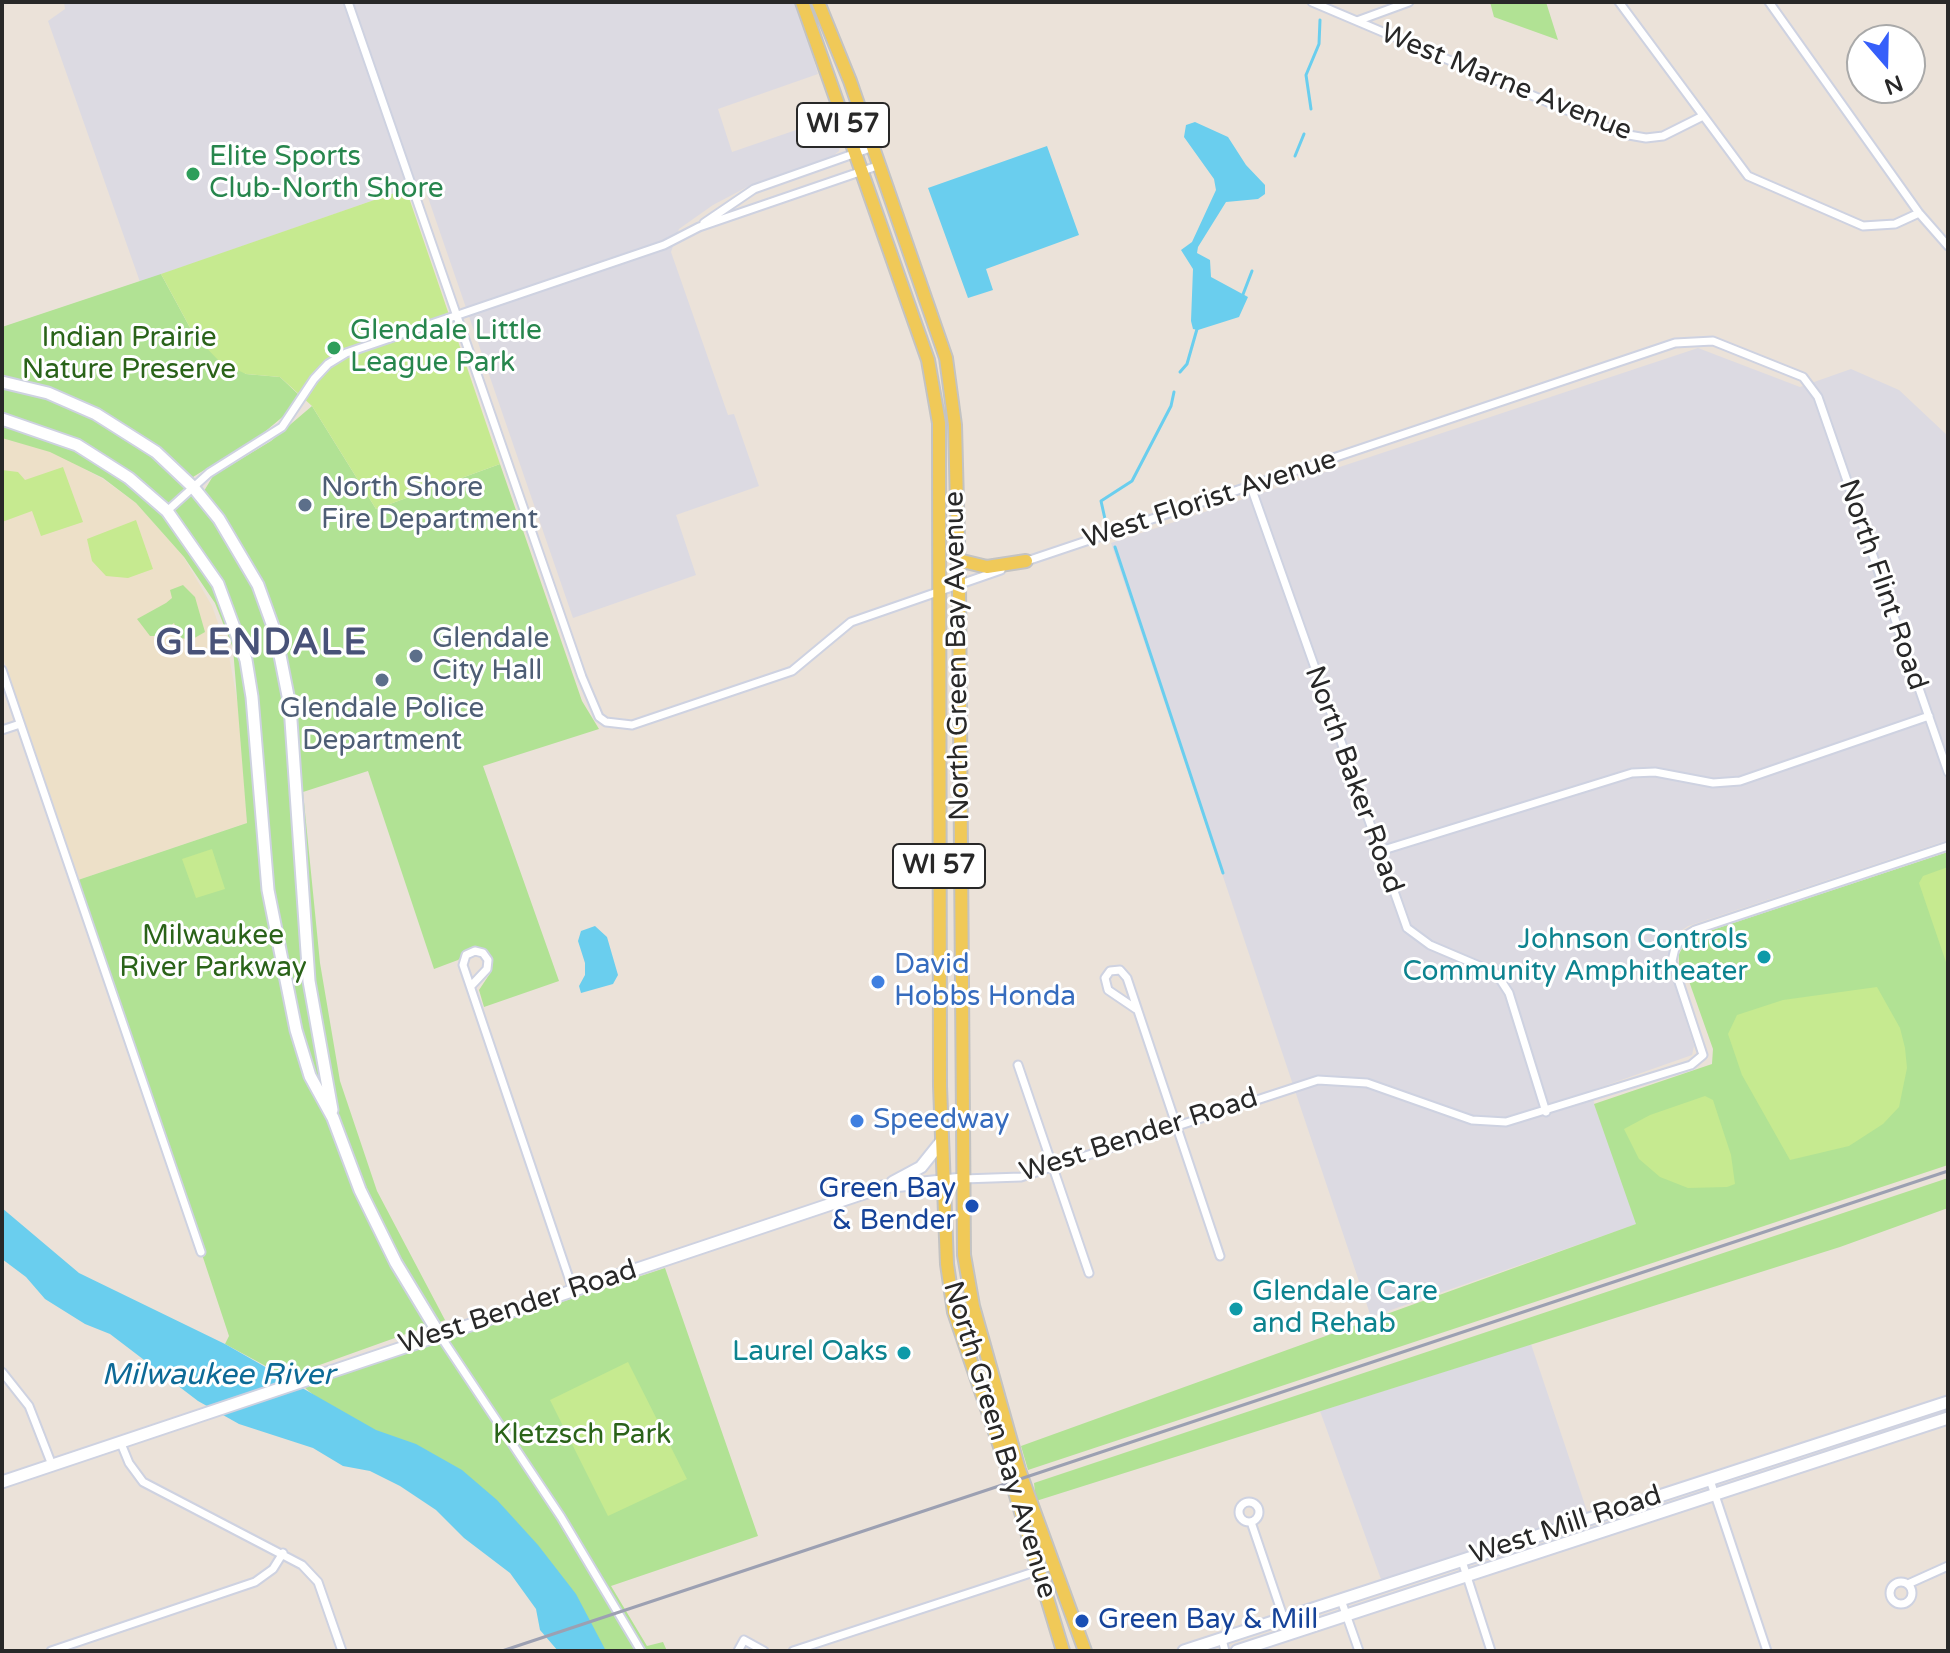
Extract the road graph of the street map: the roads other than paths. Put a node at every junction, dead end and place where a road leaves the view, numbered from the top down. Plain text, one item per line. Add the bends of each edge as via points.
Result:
1 (348, 2) edge
2 (802, 2) edge
3 (818, 2) edge
4 (1312, 2) edge
5 (1409, 2) edge
6 (1619, 2) edge
7 (1769, 2) edge
8 (1329, 6) edge
9 (1357, 21) junction
10 (1701, 117) junction
11 (873, 147) junction
12 (853, 154) junction
13 (880, 165) junction
14 (860, 172) junction
15 (1919, 213) junction
16 (699, 227) junction
17 (1948, 246) edge
18 (459, 316) junction
19 (2, 382) edge
20 (1818, 397) joint
21 (2, 419) edge
22 (193, 487) junction
23 (1251, 487) junction
24 (167, 511) junction
25 (958, 560) junction
26 (1026, 561) junction
27 (959, 584) junction
28 (940, 590) junction
29 (2, 670) edge
30 (938, 680) junction
31 (960, 680) junction
32 (960, 698) junction
33 (938, 699) junction
34 (1929, 716) junction
35 (20, 724) junction
36 (2, 730) edge
37 (1948, 772) edge
38 (1948, 846) edge
39 (1377, 852) junction
40 (471, 986) junction
41 (1136, 1009) junction
42 (1018, 1065) dead end
43 (1546, 1112) junction
44 (333, 1118) junction
45 (1175, 1126) junction
46 (941, 1142) junction
47 (1053, 1167) junction
48 (963, 1179) junction
49 (942, 1180) junction
50 (882, 1187) junction
51 (201, 1252) dead end
52 (1220, 1256) dead end
53 (1089, 1273) dead end
54 (573, 1290) junction
55 (439, 1334) junction
56 (2, 1372) edge
57 (1948, 1402) edge
58 (1948, 1418) edge
59 (120, 1441) junction
60 (52, 1465) junction
61 (1710, 1480) junction
62 (2, 1482) edge
63 (1715, 1495) junction
64 (1251, 1522) dead end
65 (283, 1553) junction
66 (1462, 1561) junction
67 (1055, 1565) junction
68 (1948, 1566) edge
69 (1037, 1570) junction
70 (1467, 1576) junction
71 (1908, 1584) dead end
72 (1341, 1600) junction
73 (1346, 1615) junction
74 (1284, 1618) junction
75 (1289, 1634) junction
76 (1223, 1645) edge
77 (51, 1651) edge
78 (342, 1651) edge
79 (641, 1651) edge
80 (738, 1651) edge
81 (764, 1651) edge
82 (797, 1651) edge
83 (1063, 1651) edge
84 (1085, 1651) edge
85 (1184, 1651) edge
86 (1237, 1651) edge
87 (1359, 1651) edge
88 (1491, 1651) edge
89 (1767, 1651) edge

1 - 18 street
2 - 12 main road, North Green Bay Avenue / WI 57
3 - 11 main road, North Green Bay Avenue / WI 57
4 - 8 street, West Marne Avenue
5 - 9 street
6 - 10 street
7 - 15 street
8 - 9 street, West Marne Avenue
9 - 10 street, West Marne Avenue via 1623,134 1663,136
10 - 15 street via 1737,165 1767,187 1863,226 1895,224
11 - 12 street
11 - 13 main road, North Green Bay Avenue / WI 57
12 - 14 main road, North Green Bay Avenue / WI 57
12 - 16 street via 754,189
13 - 14 street
13 - 25 main road, North Green Bay Avenue / WI 57 via 946,358 955,425
14 - 16 street
14 - 28 main road, North Green Bay Avenue / WI 57 via 928,360 939,423
15 - 17 street
16 - 18 street via 668,243
18 - 22 street via 346,353 328,364 282,427
18 - 28 street, West Florist Avenue via 582,677 594,710 606,722 632,725 792,671 851,622
19 - 22 street via 48,393 96,414 156,452
20 - 23 street, West Florist Avenue via 1803,377 1713,341 1684,340
20 - 34 street, North Flint Road
21 - 24 street via 77,445 129,478
22 - 24 street
22 - 44 street via 248,565 266,605 282,664 290,706 309,981
23 - 26 street, West Florist Avenue
23 - 39 street, North Baker Road
24 - 44 street via 218,584 246,660 277,946 310,1076
25 - 26 main road via 987,567
25 - 27 main road, North Green Bay Avenue / WI 57
26 - 27 street, West Florist Avenue
27 - 28 street, West Florist Avenue
27 - 31 main road, North Green Bay Avenue / WI 57
28 - 30 main road, North Green Bay Avenue / WI 57
29 - 35 street
30 - 31 main road
30 - 33 main road, North Green Bay Avenue / WI 57
31 - 32 main road, North Green Bay Avenue / WI 57
32 - 33 main road
32 - 48 main road, North Green Bay Avenue / WI 57
33 - 46 main road, North Green Bay Avenue / WI 57
34 - 37 street, North Flint Road
34 - 39 street via 1740,781 1632,773
35 - 36 street
35 - 51 street
38 - 43 street, West Bender Road via 1689,933 1678,942 1672,961 1703,1058
39 - 43 street, North Baker Road via 1407,928 1430,945 1496,973 1509,993
40 - 40 street via 487,969 488,960 475,951 466,955 463,965
40 - 54 street
41 - 41 street via 1125,974 1110,971 1105,978 1108,990
41 - 45 street
42 - 47 street
43 - 45 street, West Bender Road via 1489,1123 1367,1083 1332,1079
44 - 55 street via 377,1225
45 - 47 street, West Bender Road
45 - 52 street
46 - 49 main road, North Green Bay Avenue / WI 57
46 - 50 street via 921,1167
47 - 48 street, West Bender Road via 1021,1177
47 - 53 street
48 - 49 street, West Bender Road
48 - 67 main road, North Green Bay Avenue / WI 57 via 964,1255 973,1306 1019,1470
49 - 50 street, West Bender Road
49 - 69 main road, North Green Bay Avenue / WI 57 via 954,1312
50 - 54 street, West Bender Road
54 - 55 street, West Bender Road
55 - 59 street, West Bender Road
55 - 79 street via 561,1517
56 - 60 street via 29,1406
57 - 61 street, West Mill Road
58 - 63 street, West Mill Road
59 - 60 street, West Bender Road
59 - 65 street via 143,1482
60 - 62 street, West Bender Road
61 - 63 street
61 - 66 street, West Mill Road
63 - 70 street, West Mill Road
63 - 89 street
64 - 74 street
65 - 77 street via 255,1582
65 - 78 street via 318,1582
66 - 70 street
66 - 72 street, West Mill Road
67 - 69 street
67 - 84 main road, North Green Bay Avenue / WI 57
68 - 71 street
69 - 82 street
69 - 83 main road, North Green Bay Avenue / WI 57
70 - 73 street, West Mill Road
70 - 88 street
72 - 73 street
72 - 74 street, West Mill Road
73 - 75 street, West Mill Road
73 - 87 street
74 - 75 street
74 - 76 street, West Mill Road
75 - 86 street, West Mill Road
76 - 85 street, West Mill Road
80 - 81 street via 744,1640

